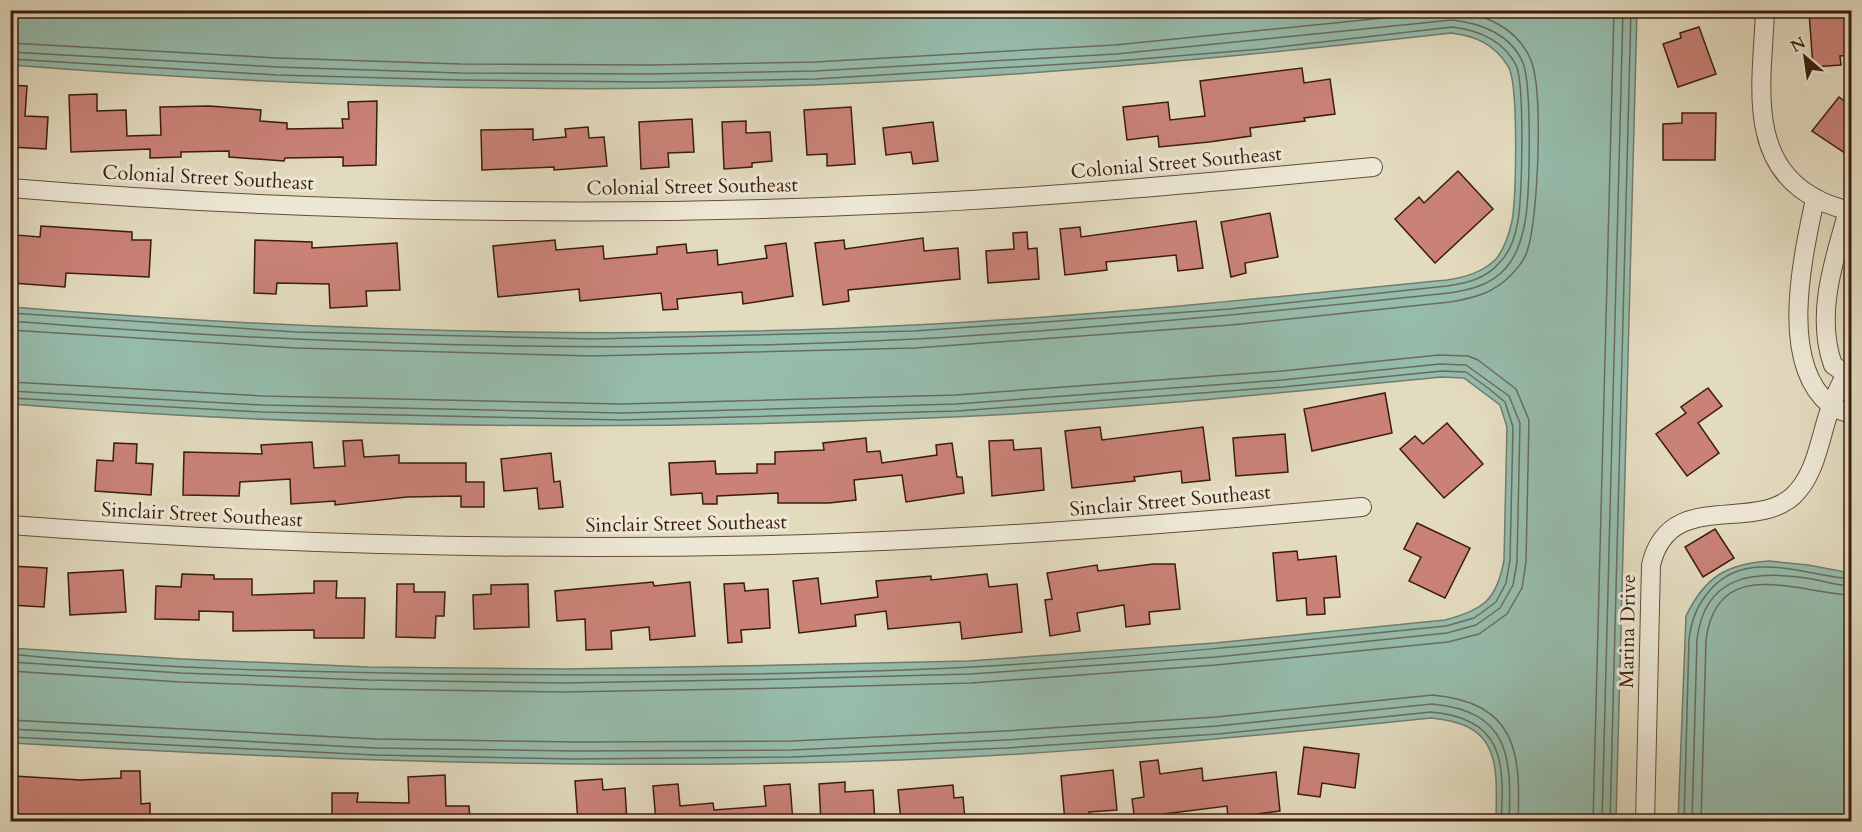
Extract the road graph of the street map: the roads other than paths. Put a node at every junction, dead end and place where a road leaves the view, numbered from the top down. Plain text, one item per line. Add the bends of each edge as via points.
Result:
1 (1765, 10) edge
2 (1373, 167) dead end
3 (10, 188) edge
4 (1815, 199) junction
5 (1850, 212) edge
6 (1800, 269) junction
7 (1831, 270) junction
8 (1848, 376) edge
9 (1831, 406) junction
10 (1851, 414) edge
11 (1362, 507) dead end
12 (10, 525) edge
13 (1645, 822) edge

1 - 4 street via 1764,134 1784,173
2 - 3 street, Colonial Street Southeast via 1005,198 653,210 380,208
4 - 5 street
4 - 6 street
5 - 7 street
6 - 7 street
6 - 9 street via 1802,362 1810,382
7 - 8 street via 1824,337 1833,365
8 - 9 street, Marina Drive
9 - 10 street
9 - 13 street, Marina Drive via 1806,481 1791,497 1772,507 1687,519 1669,532 1654,552
11 - 12 street, Sinclair Street Southeast via 1034,534 653,547 343,543

